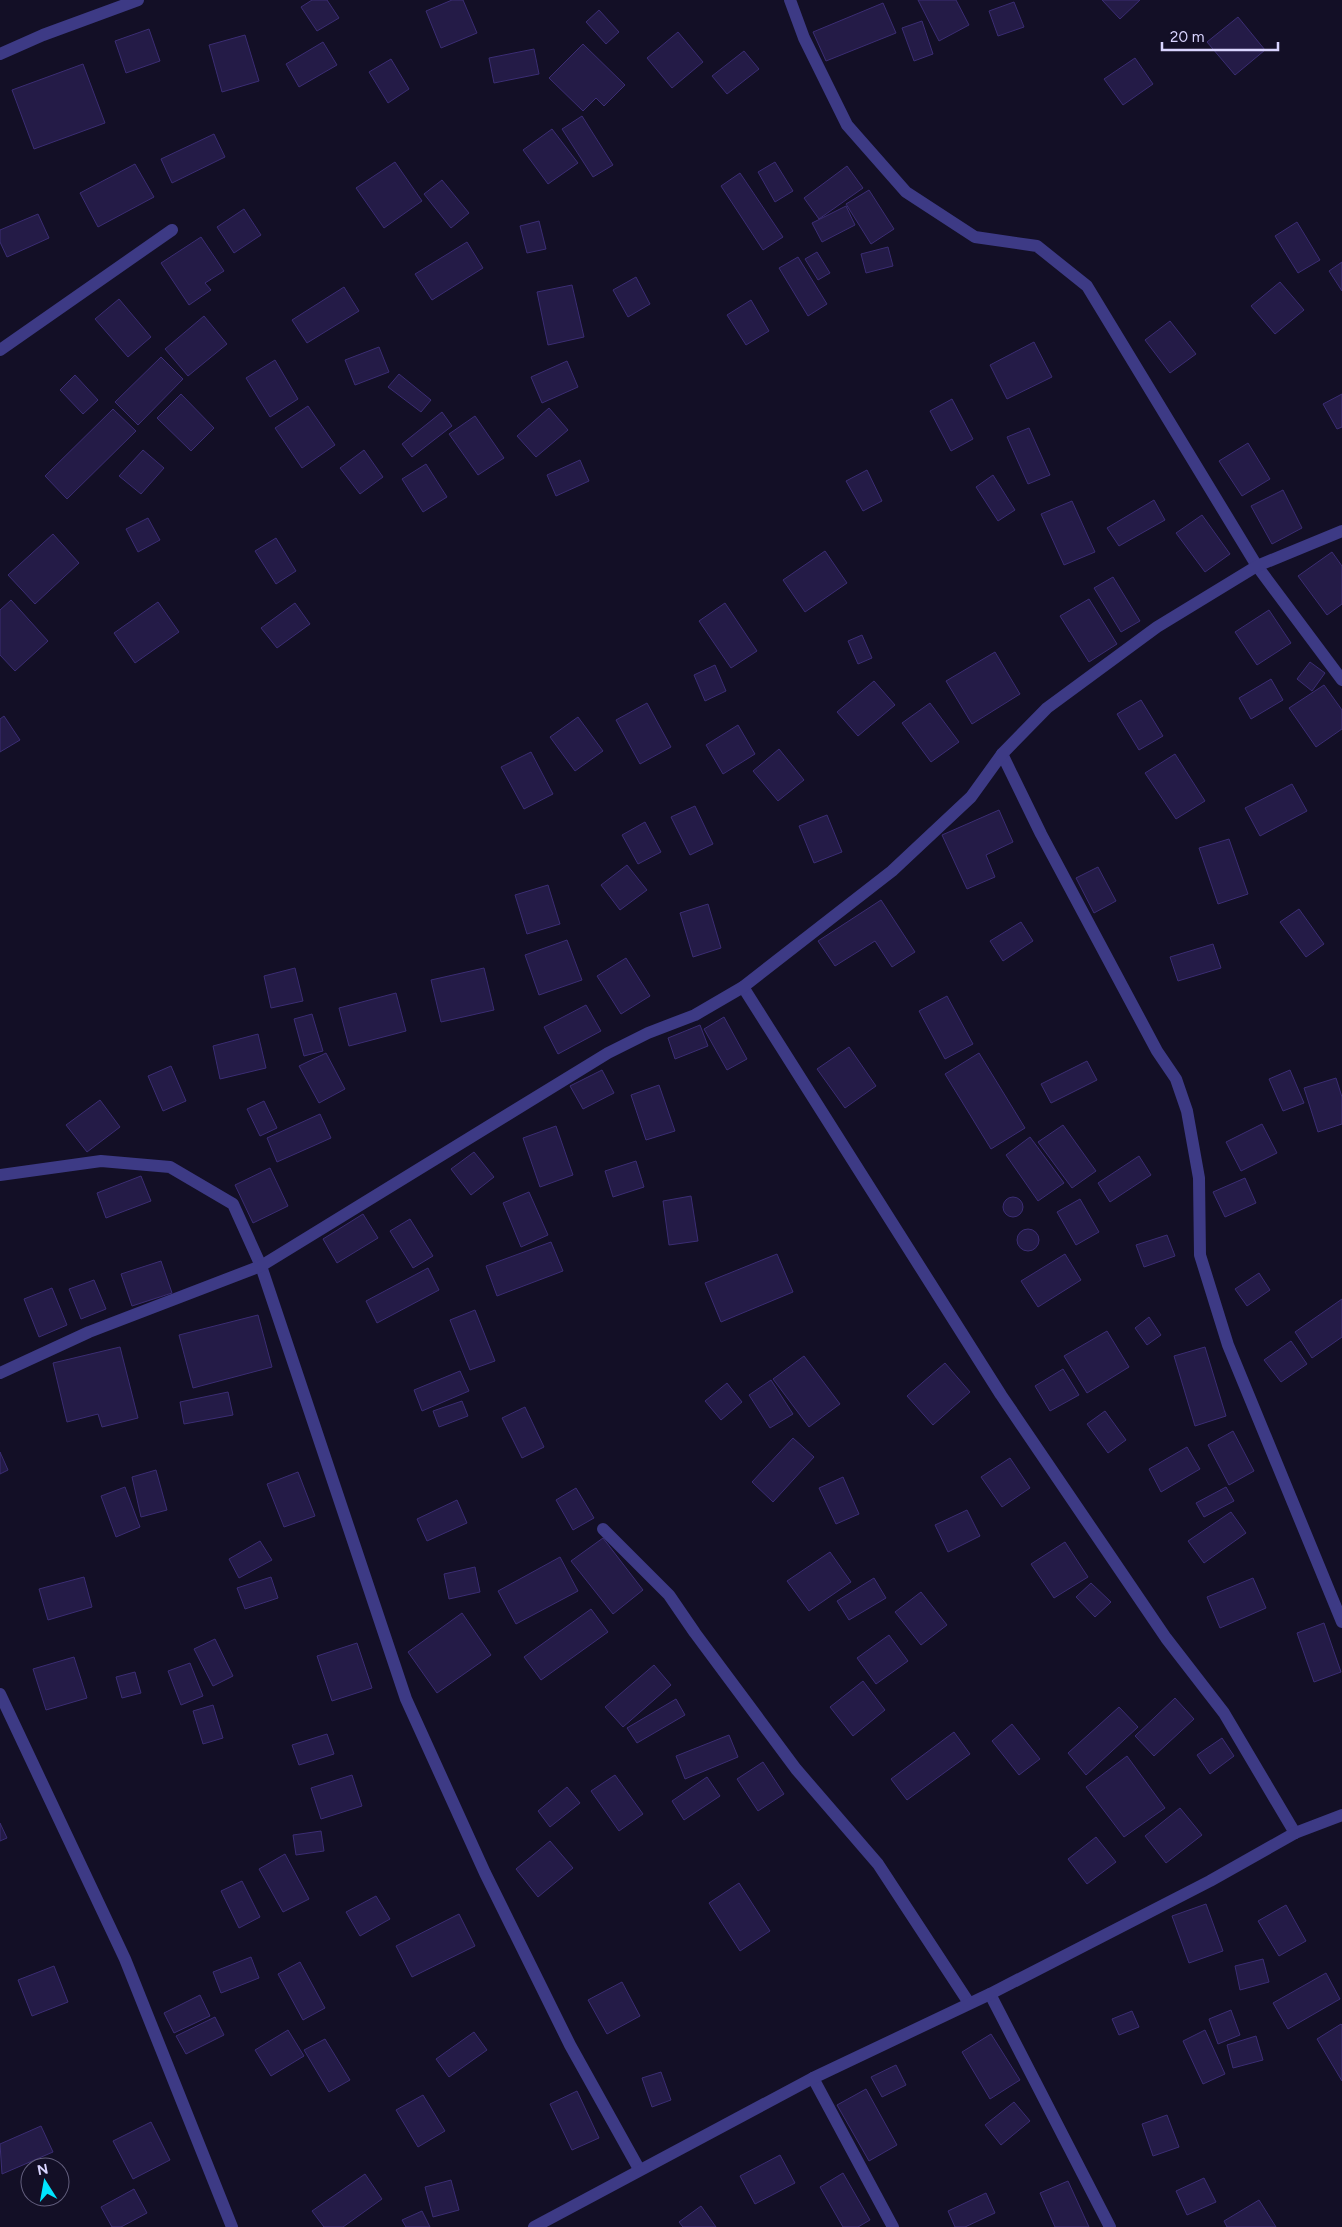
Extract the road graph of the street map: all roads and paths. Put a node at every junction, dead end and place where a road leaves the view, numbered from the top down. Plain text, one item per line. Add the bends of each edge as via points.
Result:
1 (138, 0) edge
2 (790, 0) edge
3 (0, 54) edge
4 (172, 230) dead end
5 (0, 350) edge
6 (1342, 531) edge
7 (1257, 566) junction
8 (1342, 680) edge
9 (1002, 754) junction
10 (743, 987) junction
11 (0, 1175) edge
12 (261, 1266) junction
13 (0, 1373) edge
14 (603, 1529) dead end
15 (1342, 1622) edge
16 (0, 1694) edge
17 (1342, 1815) edge
18 (1295, 1833) junction
19 (990, 1994) junction
20 (969, 2003) junction
21 (813, 2078) junction
22 (639, 2169) junction
23 (232, 2227) edge
24 (534, 2227) edge
25 (893, 2227) edge
26 (1110, 2227) edge

1 - 3 street
2 - 7 street via 804,38 847,126 906,192 975,237 1037,246 1087,286
4 - 5 street
6 - 7 street
7 - 8 street
7 - 9 street via 1157,627 1047,708
9 - 10 street via 971,797 892,871
9 - 15 street via 1152,1042 1176,1078 1188,1111 1199,1178 1200,1255 1228,1345
10 - 12 street via 695,1015 608,1053
10 - 18 street via 1001,1395 1166,1638 1224,1712
11 - 12 street via 101,1161 170,1167 232,1204
12 - 13 street via 89,1332
12 - 22 street via 406,1699 485,1873 570,2045
14 - 20 street via 669,1595 796,1769 878,1864
16 - 23 street via 125,1959
17 - 18 street
18 - 19 street via 1210,1882
19 - 20 street
19 - 26 street
20 - 21 street
21 - 22 street
21 - 25 street
22 - 24 street

